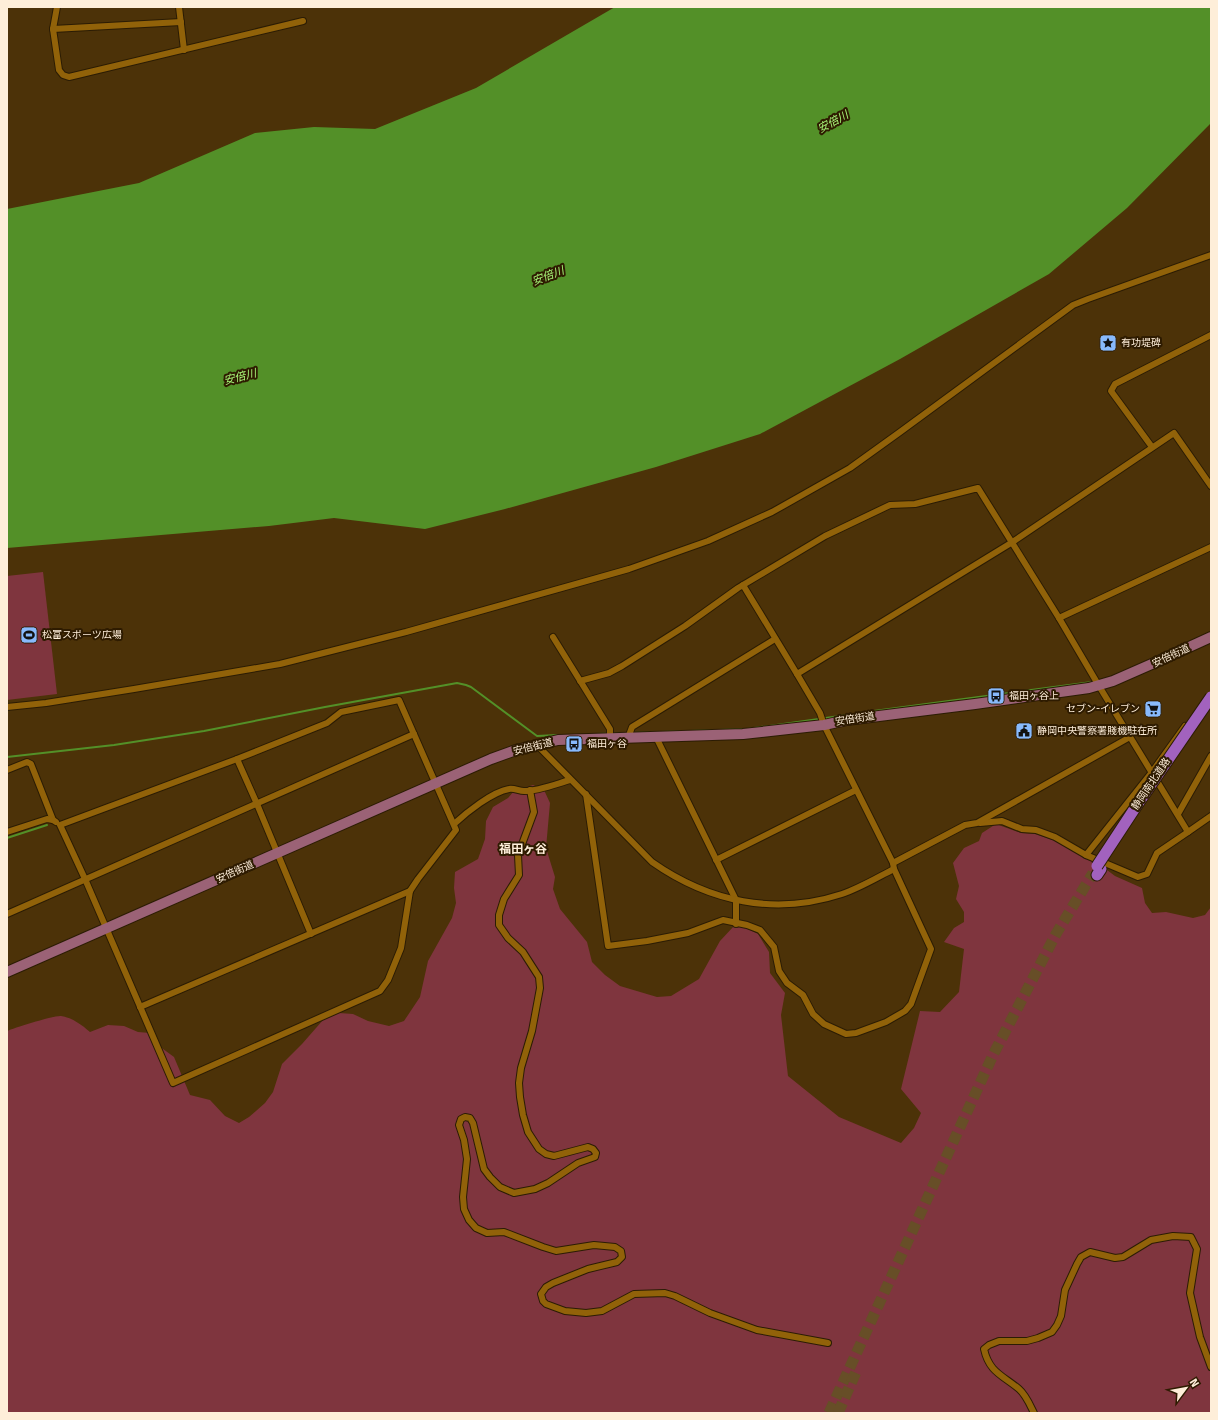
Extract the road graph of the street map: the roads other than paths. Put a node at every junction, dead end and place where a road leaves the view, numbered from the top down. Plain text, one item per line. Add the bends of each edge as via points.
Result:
1 (57, 7) edge
2 (179, 7) edge
3 (303, 21) dead end
4 (181, 22) junction
5 (53, 29) junction
6 (184, 50) junction
7 (1211, 255) edge
8 (1211, 335) edge
9 (1152, 447) junction
10 (1211, 486) edge
11 (1012, 543) junction
12 (1211, 547) edge
13 (743, 585) junction
14 (1059, 618) junction
15 (553, 637) dead end
16 (1211, 637) edge
17 (775, 639) junction
18 (797, 674) junction
19 (580, 681) junction
20 (1099, 686) junction
21 (1211, 689) edge
22 (1211, 696) edge
23 (1211, 704) edge
24 (7, 707) edge
25 (824, 725) junction
26 (414, 734) junction
27 (1130, 736) junction
28 (656, 737) junction
29 (628, 738) junction
30 (610, 739) junction
31 (537, 745) junction
32 (1211, 756) edge
33 (237, 759) junction
34 (7, 770) edge
35 (1152, 772) junction
36 (570, 780) junction
37 (436, 784) junction
38 (530, 790) junction
39 (856, 790) junction
40 (586, 794) junction
41 (257, 804) junction
42 (1178, 814) junction
43 (1211, 816) edge
44 (53, 820) junction
45 (978, 823) junction
46 (454, 824) junction
47 (60, 825) junction
48 (7, 832) edge
49 (1188, 832) junction
50 (278, 854) junction
51 (1086, 856) junction
52 (716, 860) junction
53 (894, 866) junction
54 (85, 879) junction
55 (410, 891) junction
56 (736, 900) junction
57 (7, 914) edge
58 (736, 924) junction
59 (107, 929) junction
60 (311, 934) junction
61 (7, 972) edge
62 (140, 1007) junction
63 (828, 1343) dead end
64 (1211, 1367) edge
65 (1034, 1413) edge

1 - 5 street
2 - 4 street
3 - 6 street
4 - 5 street
4 - 6 street
5 - 6 street via 59,70 69,77
7 - 24 street via 1074,305 850,468 772,512 708,541 629,569 406,632 280,664 46,703
8 - 9 street via 1115,384 1111,391
9 - 10 street via 1174,433
9 - 11 street
11 - 13 street via 978,488 915,504 890,505 825,536
11 - 14 street
11 - 18 street
12 - 14 street
13 - 17 street
13 - 19 street via 686,626 622,666 610,673
14 - 20 street
15 - 19 street
16 - 20 main road, 安倍街道
17 - 18 street
17 - 29 street via 632,727
18 - 25 street via 820,713
19 - 30 street via 610,729
20 - 25 main road, 安倍街道
20 - 27 street
21 - 35 street
22 - 23 highway, 静岡南北道路, bridge via 1133,810 1097,871
25 - 28 main road, 安倍街道 via 743,734
25 - 39 street
26 - 33 street via 399,700 341,712 327,723
26 - 37 street
26 - 41 street
27 - 35 street
27 - 45 street
28 - 29 main road, 安倍街道
28 - 52 street
29 - 30 main road, 安倍街道
30 - 31 main road, 安倍街道 via 558,740
31 - 36 street
31 - 37 main road, 安倍街道 via 491,759
32 - 42 street
33 - 41 street
33 - 47 street
34 - 44 street via 27,762 31,764
35 - 42 street
35 - 51 street
36 - 38 street
36 - 40 street
37 - 46 street
37 - 50 main road, 安倍街道
38 - 46 street via 510,789 500,792 471,808
38 - 63 street via 534,812 518,855 519,875 504,899 500,915 500,925 508,938 523,952 539,977 540,988 532,1031 519,1083 523,1115 528,1132 539,1149 546,1154 554,1156 588,1147 596,1153 595,1157 578,1163 548,1183 535,1189 514,1193 500,1187 484,1169 473,1123 470,1118 461,1119 459,1125 467,1159 463,1197 464,1209 469,1220 476,1228 487,1233 504,1232 556,1251 594,1245 616,1247 622,1251 622,1257 617,1262 588,1269 546,1287 541,1294 543,1301 552,1307 586,1314 602,1311 634,1294 665,1293 757,1330
39 - 52 street
39 - 53 street
40 - 56 street via 652,862 690,884
40 - 58 street via 608,946 688,933 723,920
41 - 50 street
41 - 54 street
42 - 49 street
43 - 49 street
44 - 47 street
44 - 48 street via 47,819
45 - 51 street via 1002,821 1022,829 1036,830 1055,837
45 - 53 street via 965,825
46 - 55 street via 456,830
47 - 54 street
49 - 51 street via 1157,853 1147,874 1138,877
50 - 59 main road, 安倍街道
50 - 60 street
52 - 56 street
53 - 56 street via 844,893 817,902 768,904
53 - 58 street via 931,949 911,1004 905,1011 886,1022 865,1030 846,1034 824,1024 813,1014 803,995 787,983 780,971 774,947 760,930
54 - 57 street
54 - 59 street
55 - 60 street
55 - 62 street via 401,948 388,980 380,991 180,1081 173,1083
56 - 58 street
59 - 61 main road, 安倍街道
59 - 62 street
60 - 62 street
64 - 65 street via 1200,1337 1190,1293 1197,1249 1191,1237 1173,1236 1151,1240 1123,1257 1115,1258 1090,1252 1081,1257 1077,1264 1065,1290 1061,1316 1052,1332 1027,1341 999,1341 984,1349 986,1361 1020,1390

